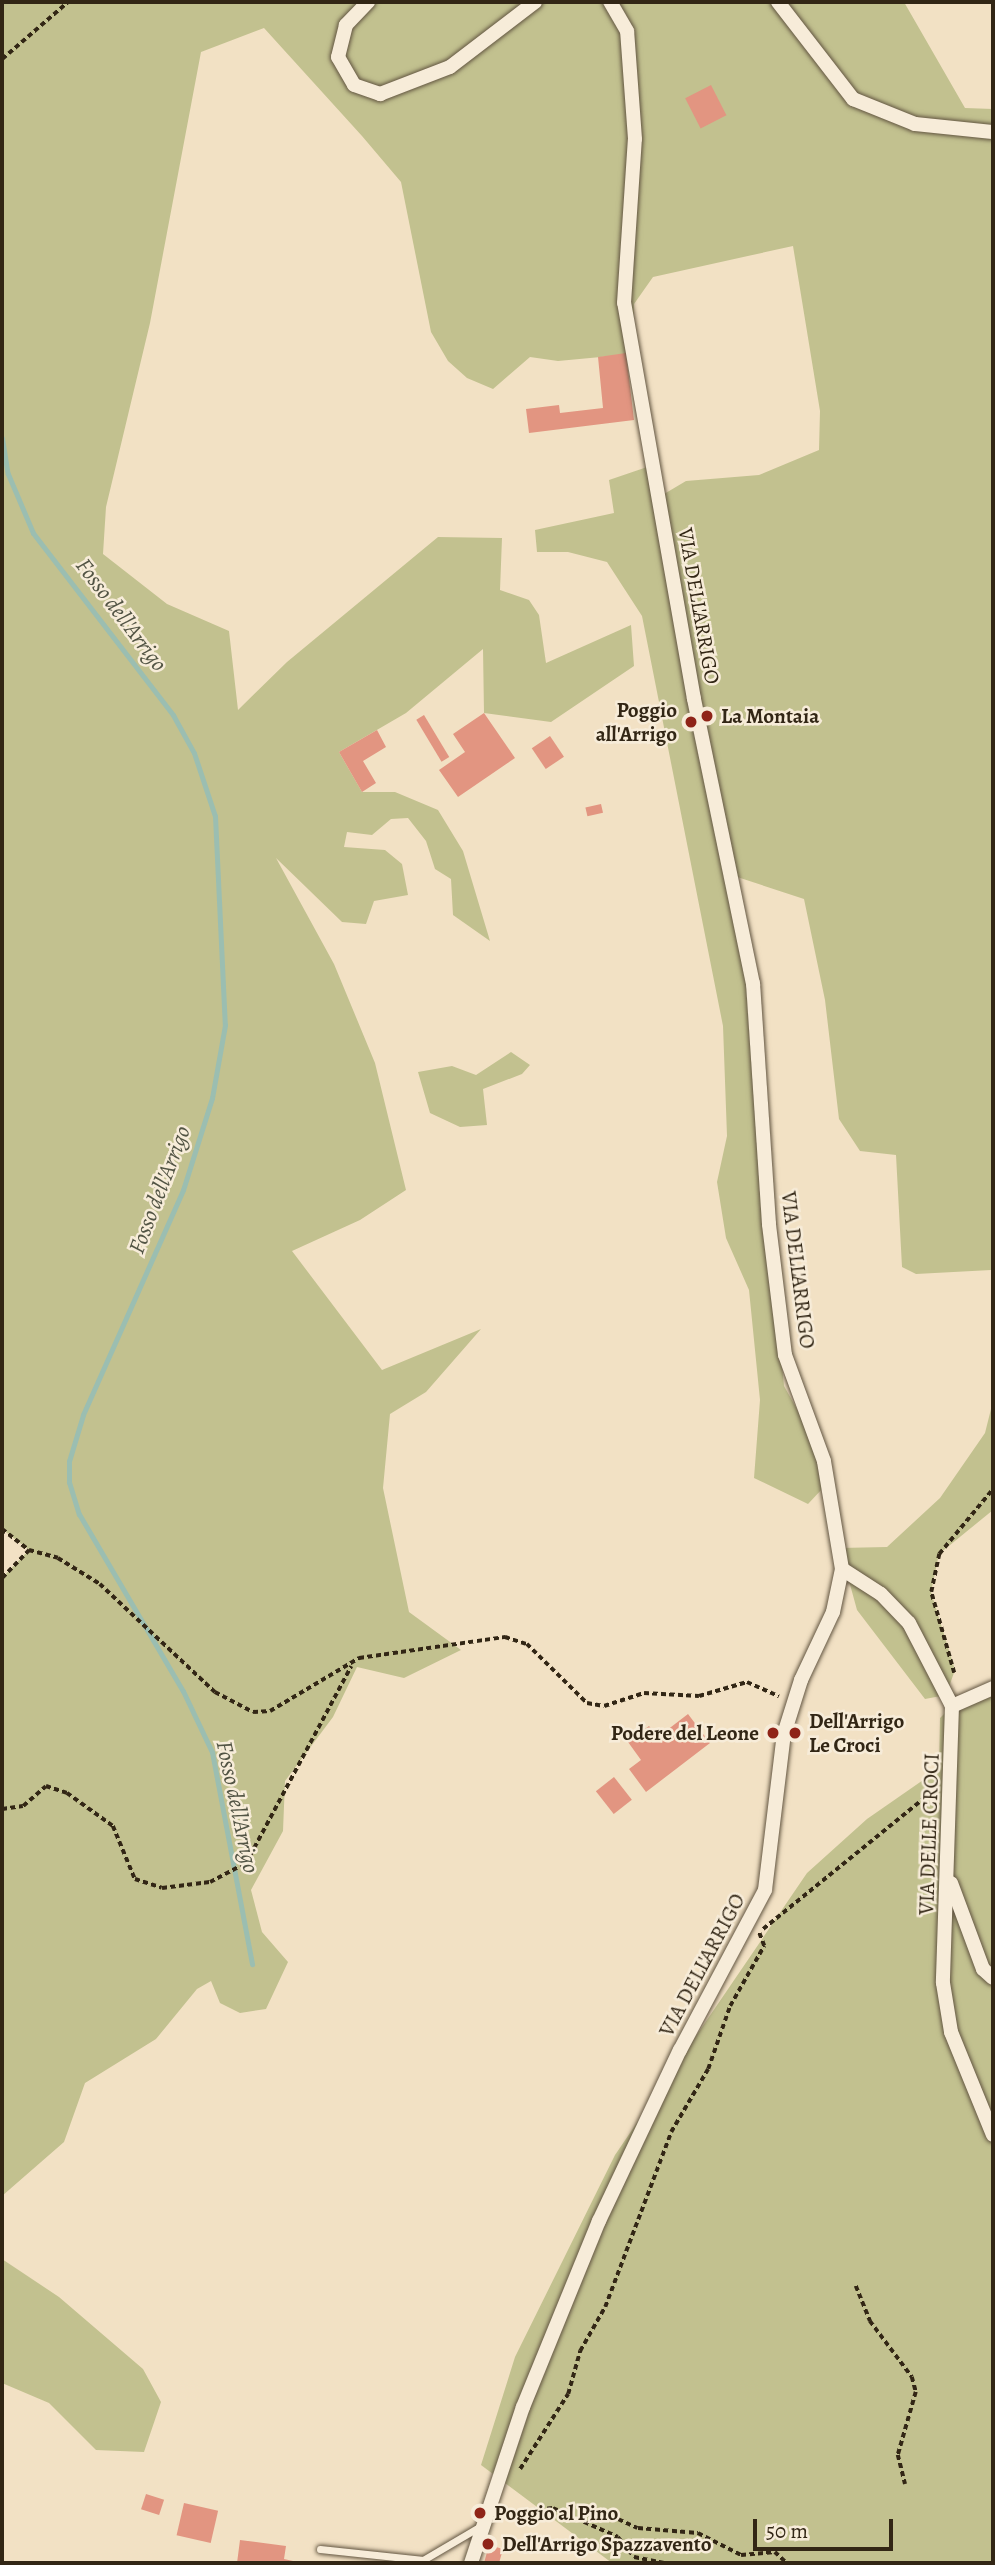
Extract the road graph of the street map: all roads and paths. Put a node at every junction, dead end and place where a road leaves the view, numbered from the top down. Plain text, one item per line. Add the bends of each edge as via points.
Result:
1 (68, 2) edge
2 (368, 2) edge
3 (535, 2) edge
4 (610, 2) edge
5 (778, 2) edge
6 (2, 58) edge
7 (993, 132) edge
8 (993, 1489) edge
9 (2, 1529) edge
10 (29, 1550) junction
11 (842, 1569) junction
12 (2, 1578) edge
13 (352, 1664) junction
14 (993, 1688) edge
15 (949, 1700) junction
16 (792, 1704) junction
17 (954, 1777) junction
18 (2, 1809) edge
19 (949, 1878) junction
20 (759, 1932) dead end
21 (764, 1946) dead end
22 (993, 1978) edge
23 (993, 2134) edge
24 (856, 2286) dead end
25 (517, 2473) dead end
26 (905, 2484) dead end
27 (603, 2512) dead end
28 (483, 2519) junction
29 (320, 2549) dead end
30 (471, 2563) edge
31 (665, 2563) edge
32 (787, 2563) edge

1 - 6 path
2 - 3 street via 346,25 338,57 354,85 380,94 450,67
4 - 11 street, VIA DELL'ARRIGO via 627,31 635,139 624,303 694,699 753,984 769,1224 785,1354 824,1461
5 - 7 street via 853,99 915,124
8 - 15 path via 939,1554 931,1592 955,1670
9 - 10 path
10 - 12 path
10 - 13 path via 58,1558 100,1584 215,1692 253,1712 270,1711
11 - 15 street, VIA DELLE CROCI via 881,1594 909,1622
11 - 16 street, VIA DELL'ARRIGO via 833,1612
13 - 16 path via 359,1658 505,1637 527,1644 587,1703 604,1706 644,1693 699,1696 747,1682
13 - 18 path via 246,1863 210,1882 162,1888 135,1879 113,1826 67,1793 46,1786 23,1806
14 - 15 street
15 - 17 street, VIA DELLE CROCI
16 - 28 street, VIA DELL'ARRIGO via 761,1900 680,2050 599,2221
17 - 19 street, VIA DELLE CROCI
17 - 20 path
19 - 22 street via 983,1969
19 - 23 street, VIA DELLE CROCI via 943,1983 951,2032
21 - 25 path via 730,2006 708,2069 671,2132 605,2307 580,2351 568,2394
24 - 26 path via 870,2321 912,2377 916,2392 898,2455
27 - 32 path via 638,2528 698,2533 741,2555 775,2552
28 - 29 lane via 423,2560
28 - 30 street, VIA DELL'ARRIGO
28 - 31 path via 553,2508 618,2537 634,2557

